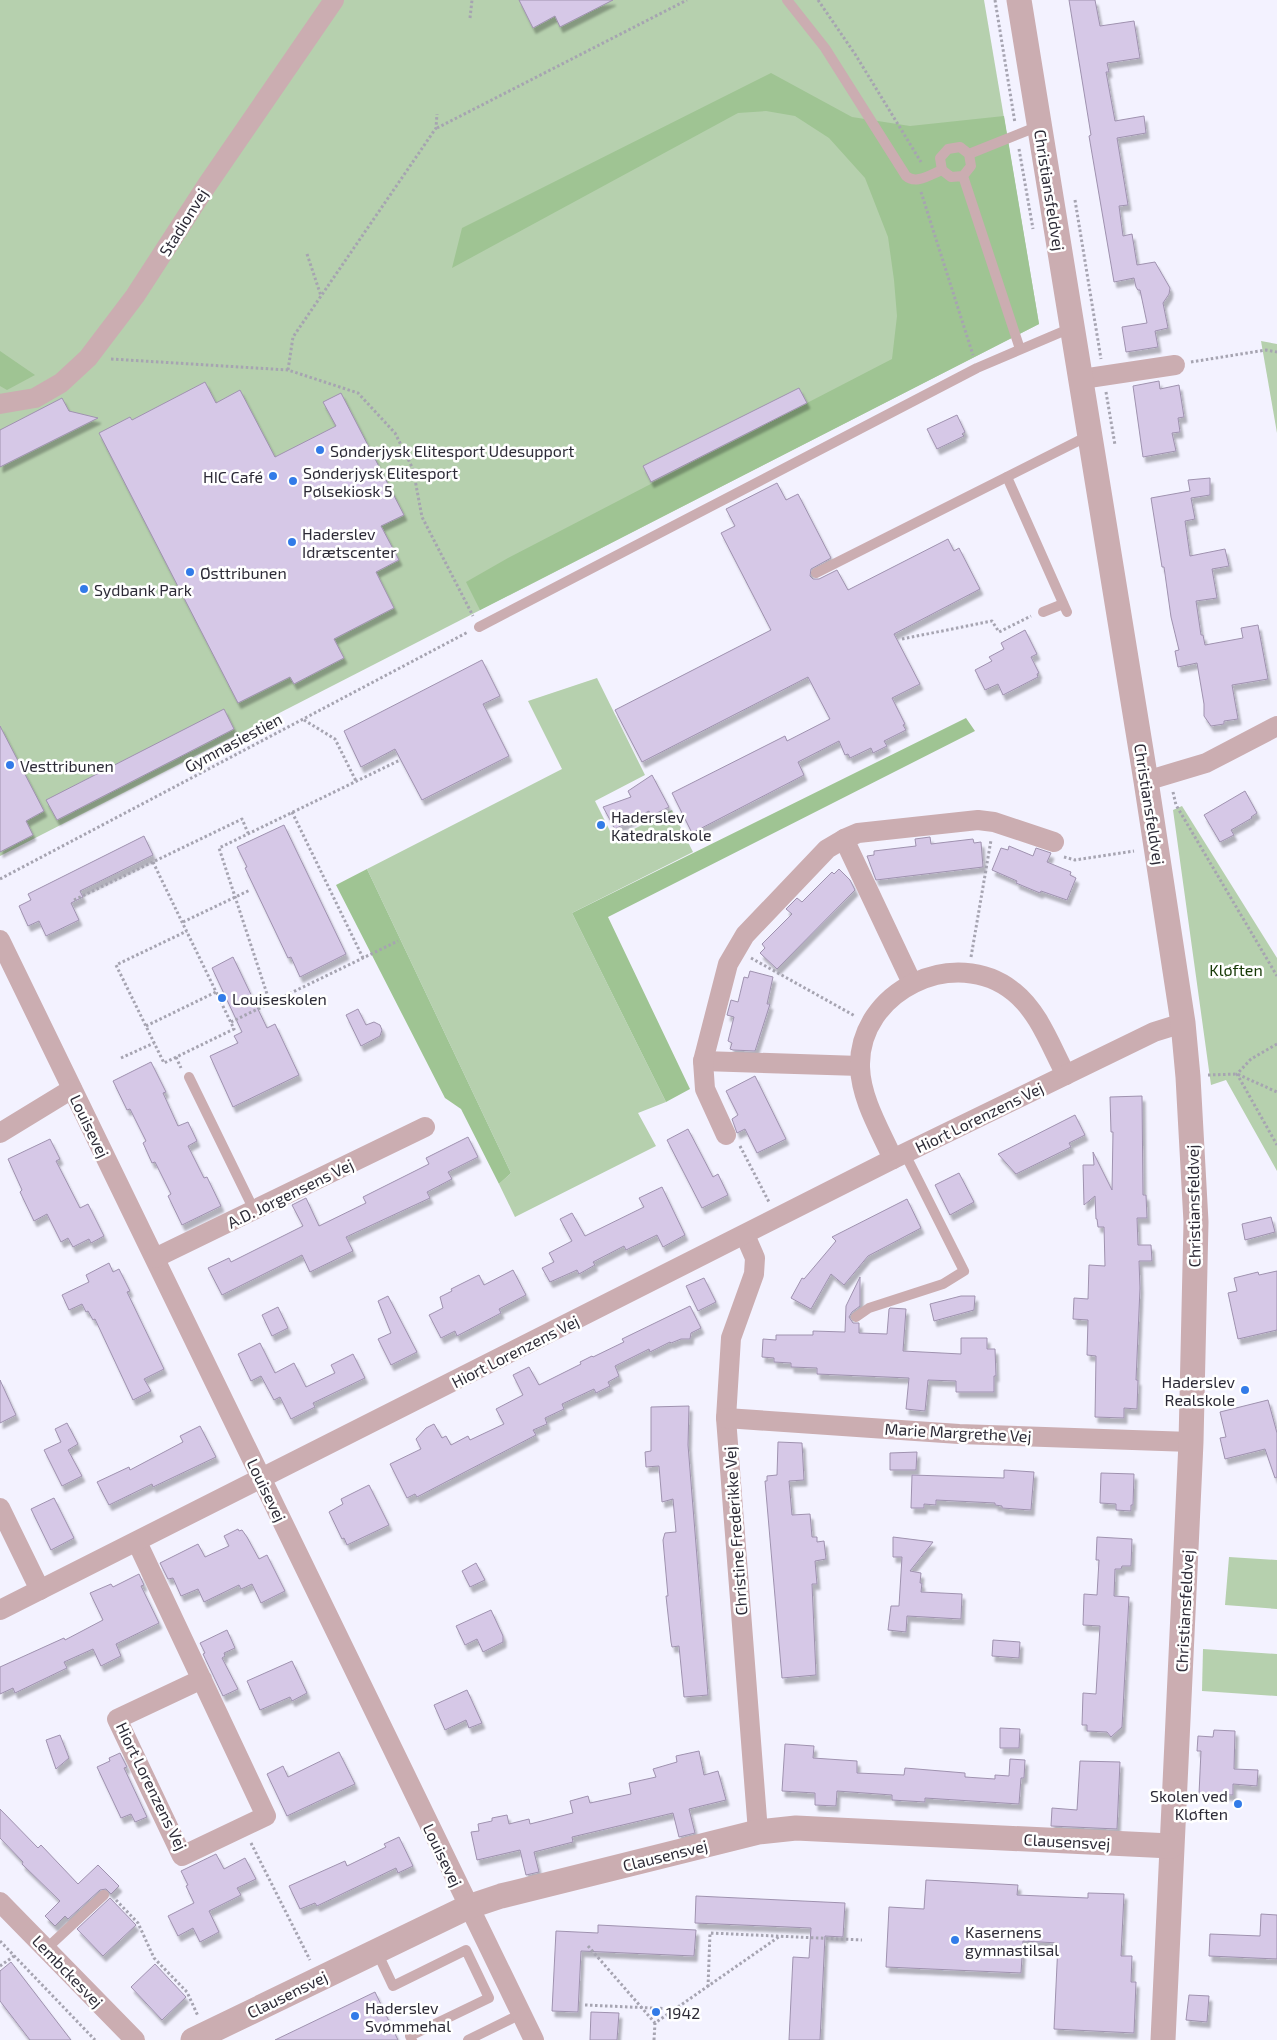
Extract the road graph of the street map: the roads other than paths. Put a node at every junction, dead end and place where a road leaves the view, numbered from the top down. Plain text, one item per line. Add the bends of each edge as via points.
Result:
1 (334, 0) edge
2 (787, 0) edge
3 (1018, 0) edge
4 (1039, 126) junction
5 (969, 154) junction
6 (942, 170) junction
7 (963, 176) junction
8 (1073, 328) junction
9 (1020, 349) junction
10 (1175, 365) road end
11 (1082, 380) junction
12 (0, 404) edge
13 (1090, 435) junction
14 (1007, 477) junction
15 (816, 573) dead end
16 (1043, 612) road end
17 (479, 627) road end
18 (1277, 726) edge
19 (1158, 777) junction
20 (844, 839) junction
21 (1054, 842) road end
22 (0, 940) edge
23 (912, 982) junction
24 (1183, 1022) junction
25 (703, 1061) junction
26 (860, 1066) junction
27 (1066, 1075) junction
28 (189, 1077) dead end
29 (72, 1089) junction
30 (425, 1127) dead end
31 (0, 1132) edge
32 (726, 1135) road end
33 (899, 1157) junction
34 (254, 1210) junction
35 (744, 1235) junction
36 (155, 1258) junction
37 (856, 1317) dead end
38 (726, 1418) junction
39 (1191, 1442) junction
40 (262, 1478) junction
41 (0, 1508) edge
42 (136, 1542) junction
43 (40, 1590) junction
44 (0, 1610) edge
45 (202, 1679) junction
46 (758, 1832) junction
47 (1171, 1846) junction
48 (104, 1895) road end
49 (0, 1902) edge
50 (468, 1907) junction
51 (46, 1949) junction
52 (376, 1951) junction
53 (521, 2014) junction
54 (200, 2037) edge
55 (135, 2040) edge
56 (412, 2040) edge
57 (468, 2040) edge
58 (534, 2040) edge
59 (1163, 2040) edge

1 - 12 street, Stadionvej via 207,184 135,296 88,358 61,382 35,398
2 - 6 lane via 825,48 906,176 916,180
3 - 4 street, Christiansfeldvej
4 - 5 lane
4 - 8 street, Christiansfeldvej
5 - 6 lane via 960,147 948,148 940,158
5 - 7 lane via 971,166
6 - 7 lane via 951,177
7 - 9 lane
8 - 9 lane
8 - 11 street, Christiansfeldvej
9 - 17 lane via 977,368
10 - 11 street
11 - 13 street, Christiansfeldvej
13 - 14 lane
13 - 19 street, Christiansfeldvej
14 - 15 lane
14 - 16 lane via 1065,608
18 - 19 street via 1206,763
19 - 24 street, Christiansfeldvej
20 - 21 street via 858,833 978,820 994,822
20 - 23 street
20 - 25 street via 827,849 745,935 735,950 728,964
22 - 29 street, Louisevej
23 - 26 street via 891,997 871,1024
23 - 27 street via 937,974 969,973 990,978 1014,992 1033,1011
24 - 27 street, Hiort Lorenzens Vej via 1154,1032
24 - 39 street, Christiansfeldvej via 1196,1222
25 - 26 street
25 - 32 street via 705,1089
26 - 33 street via 863,1091
27 - 33 street, Hiort Lorenzens Vej
28 - 34 lane
29 - 31 street
29 - 36 street, Louisevej
30 - 34 street, A.D. Jørgensens Vej
33 - 35 street, Hiort Lorenzens Vej
33 - 37 lane via 964,1270 943,1284 869,1308
34 - 36 street, A.D. Jørgensens Vej
35 - 38 street, Christine Frederikke Vej via 755,1258 754,1274 731,1338
35 - 40 street, Hiort Lorenzens Vej
36 - 40 street, Louisevej
38 - 39 street, Marie Margrethe Vej via 959,1434
38 - 46 street, Christine Frederikke Vej
39 - 47 street, Christiansfeldvej
40 - 42 street, Hiort Lorenzens Vej
40 - 50 street, Louisevej
41 - 43 street
42 - 43 street, Hiort Lorenzens Vej
42 - 45 street, Hiort Lorenzens Vej
43 - 44 street, Hiort Lorenzens Vej
45 - 45 street, Hiort Lorenzens Vej via 266,1816 182,1856 117,1719
46 - 47 street, Clausensvej via 796,1828
46 - 50 street, Clausensvej
47 - 59 street, Christiansfeldvej
48 - 51 lane
49 - 51 street, Lembckesvej
50 - 52 street, Clausensvej
50 - 53 street, Louisevej
51 - 55 street, Lembckesvej
52 - 54 street, Clausensvej
52 - 56 lane via 393,1986 466,1950 489,1998 410,2036
53 - 57 lane
53 - 58 street, Louisevej

